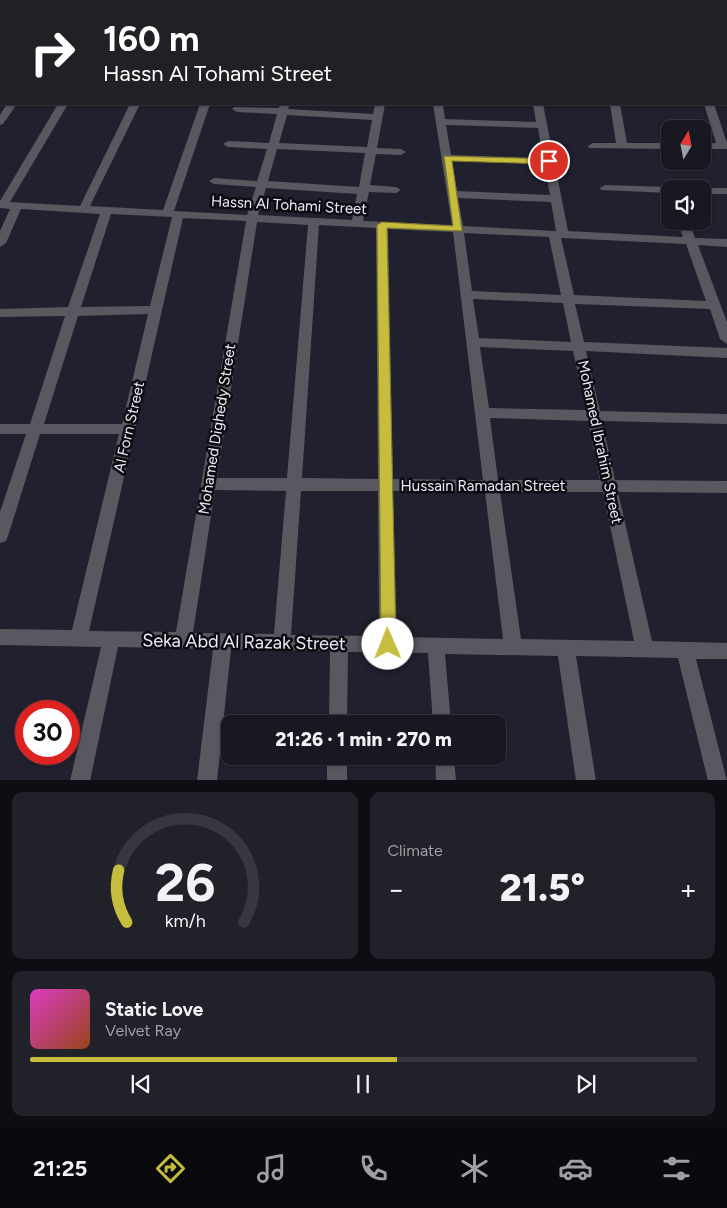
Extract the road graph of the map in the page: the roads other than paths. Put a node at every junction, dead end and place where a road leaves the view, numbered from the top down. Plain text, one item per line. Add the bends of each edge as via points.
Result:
1 (11, 105) edge
2 (62, 105) edge
3 (135, 105) edge
4 (205, 105) edge
5 (380, 105) edge
6 (438, 105) edge
7 (538, 105) edge
8 (614, 105) edge
9 (709, 105) edge
10 (284, 108) edge
11 (237, 109) dead end
12 (377, 117) junction
13 (1, 119) edge
14 (441, 122) junction
15 (542, 125) junction
16 (228, 144) dead end
17 (273, 146) junction
18 (593, 146) dead end
19 (622, 146) junction
20 (661, 146) edge
21 (711, 146) edge
22 (725, 146) edge
23 (370, 150) junction
24 (402, 152) dead end
25 (447, 158) junction
26 (549, 161) junction
27 (214, 181) dead end
28 (262, 184) junction
29 (605, 188) dead end
30 (364, 190) junction
31 (396, 190) dead end
32 (661, 190) edge
33 (711, 191) edge
34 (727, 191) edge
35 (453, 194) junction
36 (556, 199) junction
37 (2, 205) edge
38 (17, 206) junction
39 (83, 210) junction
40 (106, 211) junction
41 (173, 215) junction
42 (252, 218) junction
43 (314, 222) junction
44 (357, 224) junction
45 (382, 225) junction
46 (458, 229) junction
47 (686, 230) edge
48 (559, 234) junction
49 (690, 241) junction
50 (0, 243) edge
51 (727, 243) edge
52 (467, 295) junction
53 (569, 300) junction
54 (714, 306) junction
55 (156, 310) junction
56 (73, 312) junction
57 (0, 313) edge
58 (727, 339) edge
59 (473, 342) junction
60 (579, 346) junction
61 (727, 353) edge
62 (482, 413) junction
63 (594, 416) junction
64 (727, 418) edge
65 (0, 429) edge
66 (35, 429) junction
67 (128, 429) junction
68 (209, 484) junction
69 (294, 485) junction
70 (386, 485) junction
71 (492, 486) junction
72 (610, 486) junction
73 (727, 487) edge
74 (0, 536) edge
75 (0, 637) edge
76 (80, 638) junction
77 (111, 639) junction
78 (183, 640) junction
79 (223, 641) junction
80 (282, 642) junction
81 (339, 644) junction
82 (388, 644) junction
83 (436, 646) junction
84 (513, 647) junction
85 (566, 648) junction
86 (645, 650) junction
87 (686, 651) junction
88 (727, 652) edge
89 (338, 715) edge
90 (441, 715) edge
91 (337, 765) edge
92 (445, 765) edge
93 (80, 780) edge
94 (207, 780) edge
95 (337, 780) edge
96 (446, 780) edge
97 (586, 780) edge
98 (718, 780) edge

1 - 13 street
2 - 37 street
3 - 39 street
4 - 41 street, Al Forn Street
5 - 12 street
6 - 14 street
7 - 15 street, Mohamed Ibrahim Street
8 - 19 street
9 - 22 street
10 - 11 street
10 - 12 street
10 - 17 street, Mohamed Dighedy Street
12 - 23 street
14 - 15 street
14 - 25 street
15 - 26 street, Mohamed Ibrahim Street
16 - 17 street
17 - 23 street
17 - 28 street, Mohamed Dighedy Street
18 - 19 street
19 - 20 street
21 - 22 street
23 - 24 street
23 - 30 street
25 - 26 street
25 - 35 street
26 - 36 street, Mohamed Ibrahim Street
27 - 28 street
28 - 30 street
28 - 42 street, Mohamed Dighedy Street
29 - 32 street
30 - 31 street
30 - 44 street
33 - 34 street
35 - 36 street
35 - 46 street
36 - 48 street, Mohamed Ibrahim Street
37 - 38 street, Hassn Al Tohami Street
38 - 39 street, Hassn Al Tohami Street
38 - 50 street
39 - 40 street, Hassn Al Tohami Street
40 - 41 street, Hassn Al Tohami Street
40 - 56 street
41 - 42 street, Hassn Al Tohami Street
41 - 55 street, Al Forn Street
42 - 43 street, Hassn Al Tohami Street
42 - 68 street, Mohamed Dighedy Street
43 - 44 street, Hassn Al Tohami Street
43 - 69 street
44 - 45 street, Hassn Al Tohami Street
45 - 46 street, Hassn Al Tohami Street
45 - 70 street
46 - 48 street, Hassn Al Tohami Street
46 - 52 street
47 - 49 street
48 - 49 street, Hassn Al Tohami Street
48 - 53 street, Mohamed Ibrahim Street
49 - 51 street, Hassn Al Tohami Street
49 - 54 street
52 - 53 street
52 - 59 street
53 - 54 street
53 - 60 street, Mohamed Ibrahim Street
54 - 58 street
55 - 56 street
55 - 67 street, Al Forn Street
56 - 57 street
56 - 66 street
59 - 60 street
59 - 62 street
60 - 61 street
60 - 63 street, Mohamed Ibrahim Street
62 - 63 street
62 - 71 street
63 - 64 street
63 - 72 street, Mohamed Ibrahim Street
65 - 66 street
66 - 67 street
66 - 74 street
67 - 76 street, Al Forn Street
68 - 69 street, Hussain Ramadan Street
68 - 78 street, Mohamed Dighedy Street
69 - 70 street, Hussain Ramadan Street
69 - 80 street
70 - 71 street, Hussain Ramadan Street
70 - 82 street
71 - 72 street, Hussain Ramadan Street
71 - 84 street
72 - 73 street, Hussain Ramadan Street
72 - 86 street, Mohamed Ibrahim Street
75 - 76 street, Seka Abd Al Razak Street
76 - 77 street, Seka Abd Al Razak Street
77 - 78 street, Seka Abd Al Razak Street
77 - 93 street
78 - 79 street, Seka Abd Al Razak Street
79 - 80 street, Seka Abd Al Razak Street
79 - 94 street
80 - 81 street, Seka Abd Al Razak Street
81 - 82 street, Seka Abd Al Razak Street
81 - 89 street
82 - 83 street, Seka Abd Al Razak Street
83 - 84 street, Seka Abd Al Razak Street
83 - 90 street
84 - 85 street, Seka Abd Al Razak Street
85 - 86 street, Seka Abd Al Razak Street
85 - 97 street
86 - 87 street, Seka Abd Al Razak Street
87 - 88 street, Seka Abd Al Razak Street
87 - 98 street
91 - 95 street
92 - 96 street

